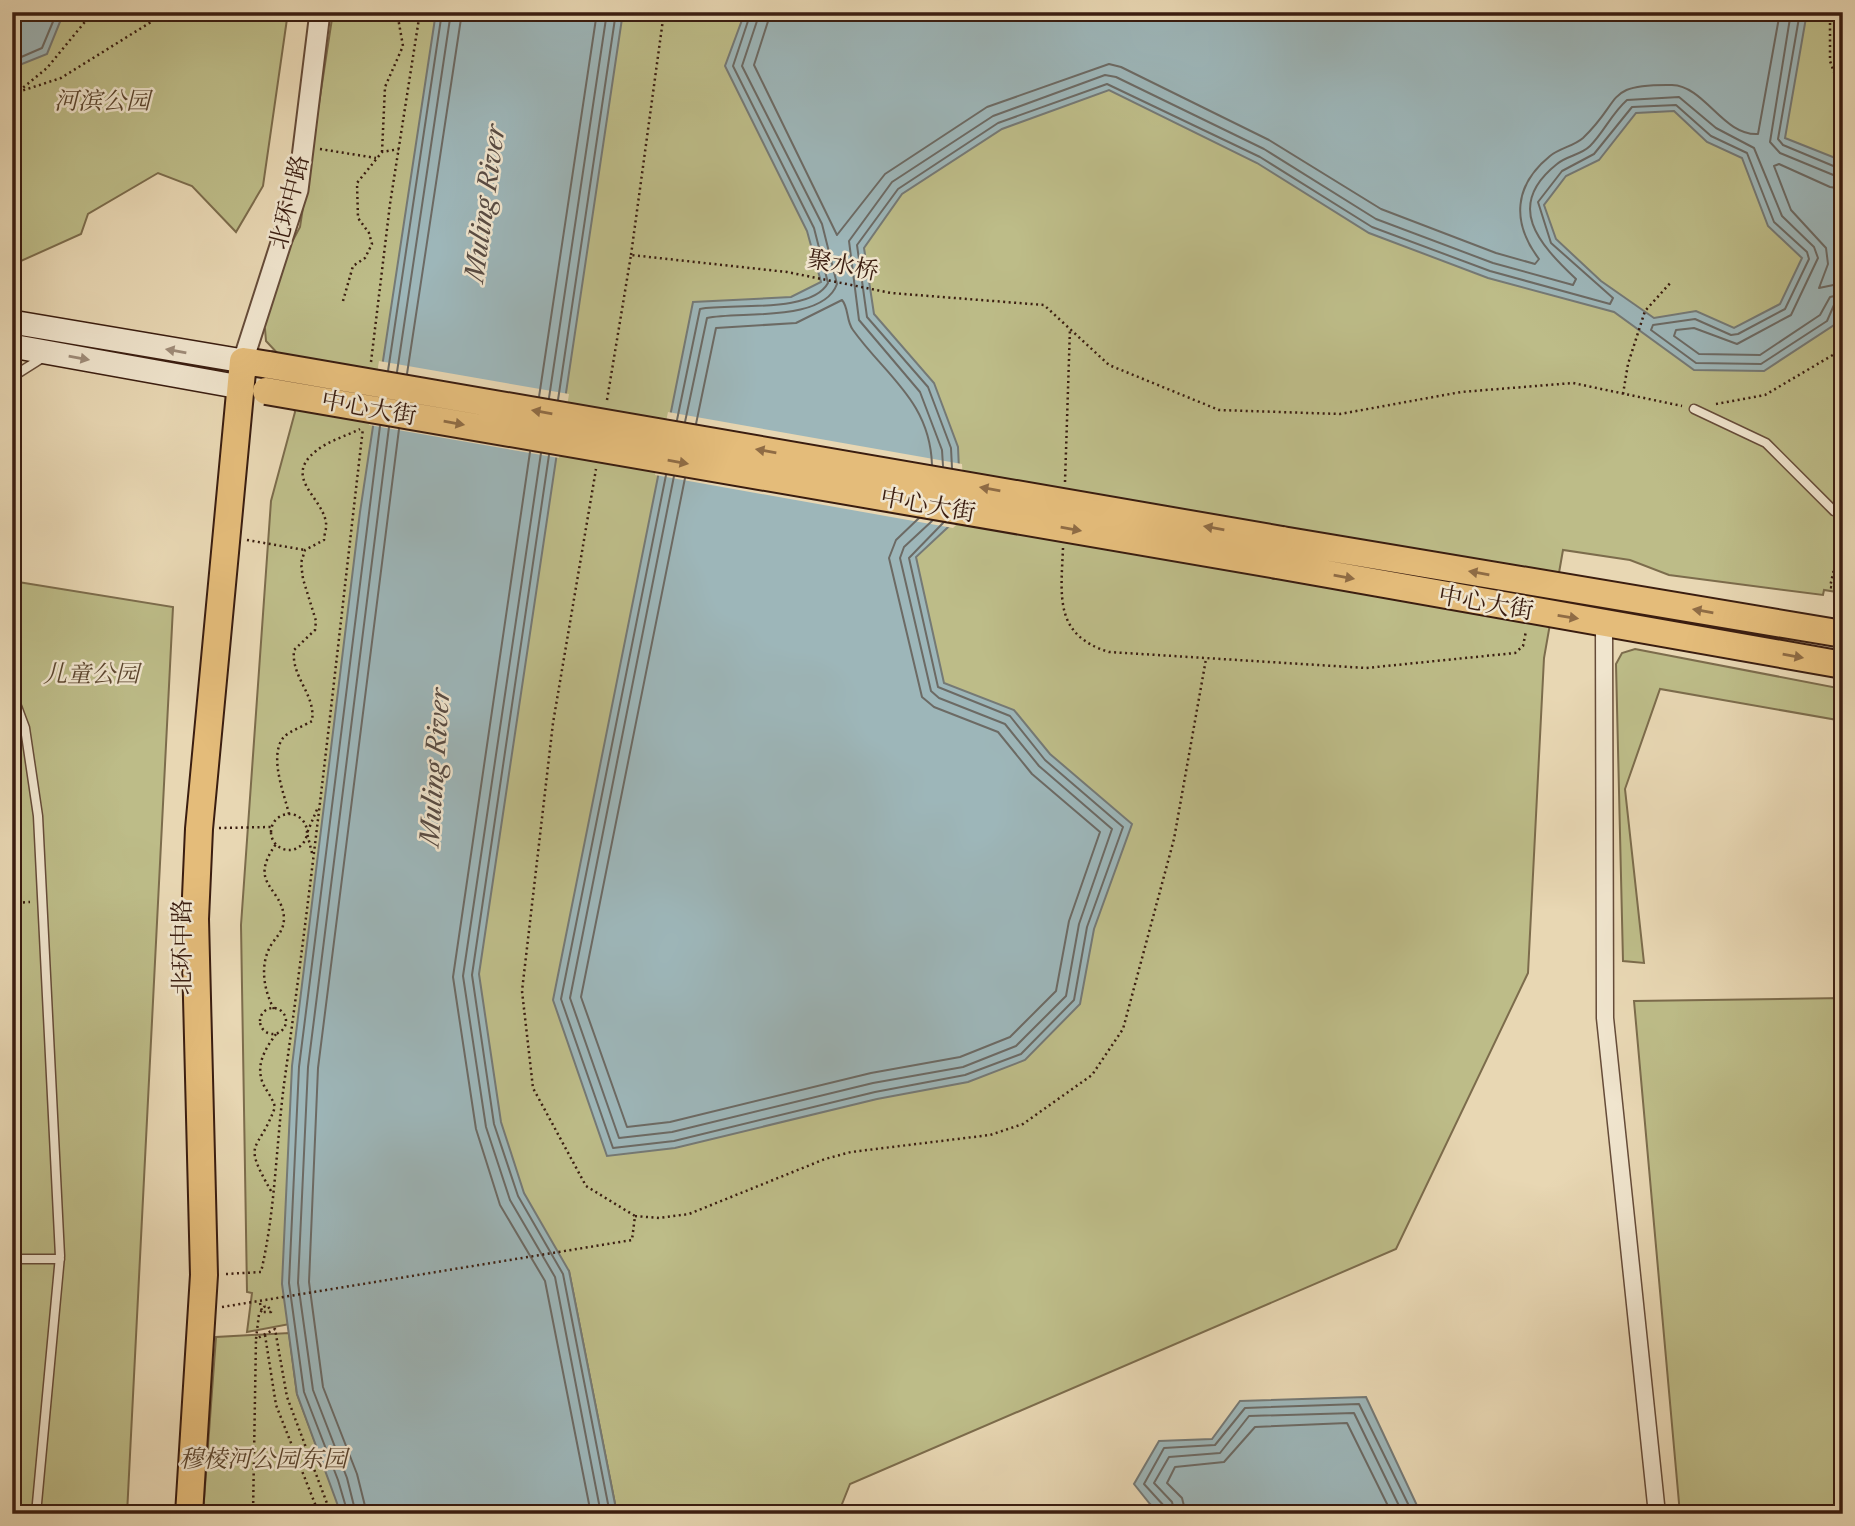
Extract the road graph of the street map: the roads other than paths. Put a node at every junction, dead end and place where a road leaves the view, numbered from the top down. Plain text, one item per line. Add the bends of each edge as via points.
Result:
1 (320, 12) edge
2 (12, 322) edge
3 (12, 346) edge
4 (50, 353) junction
5 (254, 376) junction
6 (12, 377) edge
7 (1694, 409) road end
8 (1843, 515) edge
9 (1280, 552) junction
10 (1604, 622) junction
11 (1843, 634) edge
12 (1843, 665) edge
13 (12, 693) edge
14 (12, 1183) edge
15 (60, 1259) junction
16 (13, 1264) edge
17 (36, 1514) edge
18 (173, 1514) edge
19 (189, 1514) edge
20 (1657, 1514) edge

1 - 5 street, 北环中路 via 298,190
5 -> 2 main road, 中心大街
3 - 4 main road, 中心大街
4 -> 5 main road, 中心大街
4 - 6 lane
5 - 9 highway, 中心大街, bridge
5 - 18 highway, 北环中路 via 217,430 184,839 180,932 189,1182
5 - 19 highway, 北环中路 via 225,536 199,829 195,919 205,1275
7 - 8 lane via 1766,443
9 -> 10 highway, 中心大街 via 1531,611
11 -> 9 highway, 中心大街
10 -> 12 highway, 中心大街
10 - 20 street via 1605,1018
13 - 15 lane via 24,728 38,816
14 - 16 lane
15 - 16 lane
15 - 17 lane

